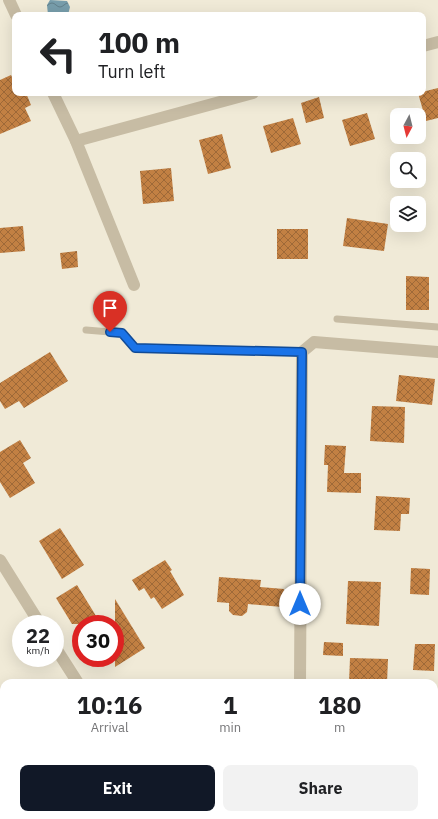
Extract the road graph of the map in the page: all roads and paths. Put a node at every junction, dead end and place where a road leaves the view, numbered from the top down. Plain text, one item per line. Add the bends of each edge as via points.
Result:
1 (9, 0) edge
2 (15, 12) edge
3 (438, 42) edge
4 (426, 45) edge
5 (54, 96) edge
6 (242, 96) edge
7 (76, 142) junction
8 (134, 285) dead end
9 (337, 319) dead end
10 (438, 327) edge
11 (86, 330) dead end
12 (302, 352) junction
13 (438, 352) edge
14 (0, 560) edge
15 (34, 615) edge
16 (64, 661) edge
17 (75, 679) edge
18 (300, 679) edge

1 - 2 street
3 - 4 street
5 - 7 street
6 - 7 street
7 - 8 street
9 - 10 lane
11 - 12 lane via 122,333 135,348
12 - 13 street via 314,342
12 - 18 street
14 - 15 street
16 - 17 street

